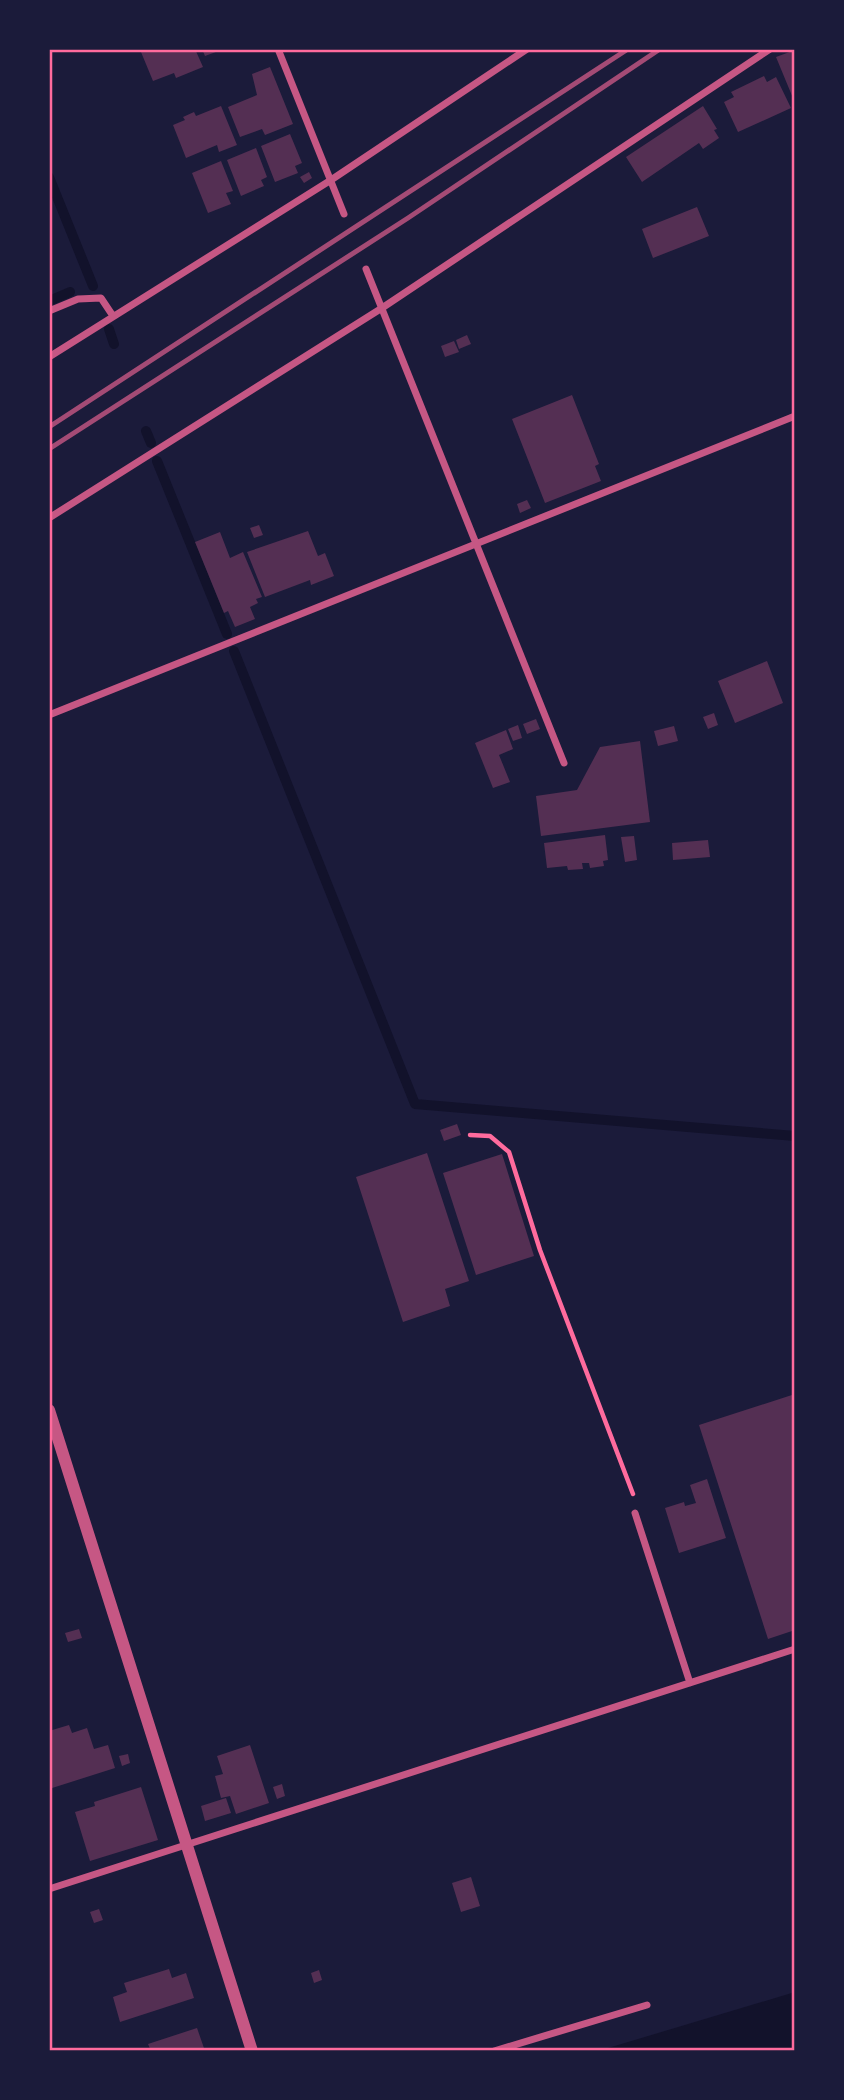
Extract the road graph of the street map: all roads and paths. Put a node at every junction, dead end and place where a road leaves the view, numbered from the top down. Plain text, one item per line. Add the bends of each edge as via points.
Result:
1 (278, 49) edge
2 (527, 49) edge
3 (769, 49) edge
4 (331, 180) junction
5 (344, 214) dead end
6 (366, 268) dead end
7 (382, 308) junction
8 (49, 311) edge
9 (113, 316) junction
10 (49, 357) edge
11 (795, 416) edge
12 (49, 518) edge
13 (477, 544) junction
14 (49, 715) edge
15 (564, 763) dead end
16 (470, 1135) dead end
17 (49, 1410) edge
18 (635, 1513) joint
19 (795, 1649) edge
20 (690, 1683) junction
21 (186, 1846) junction
22 (49, 1889) edge
23 (647, 2005) dead end
24 (252, 2051) edge
25 (494, 2051) edge

1 - 4 street
2 - 4 street
3 - 7 street
4 - 5 street
4 - 9 street
6 - 7 street
7 - 12 street
7 - 13 street
8 - 9 street via 78,299 101,299
9 - 10 street
11 - 13 street
13 - 14 street
13 - 15 street
16 - 18 path via 490,1136 509,1152 540,1250 632,1486
17 - 21 street
18 - 20 street
19 - 20 street
20 - 21 street
21 - 22 street
21 - 24 street
23 - 25 street

